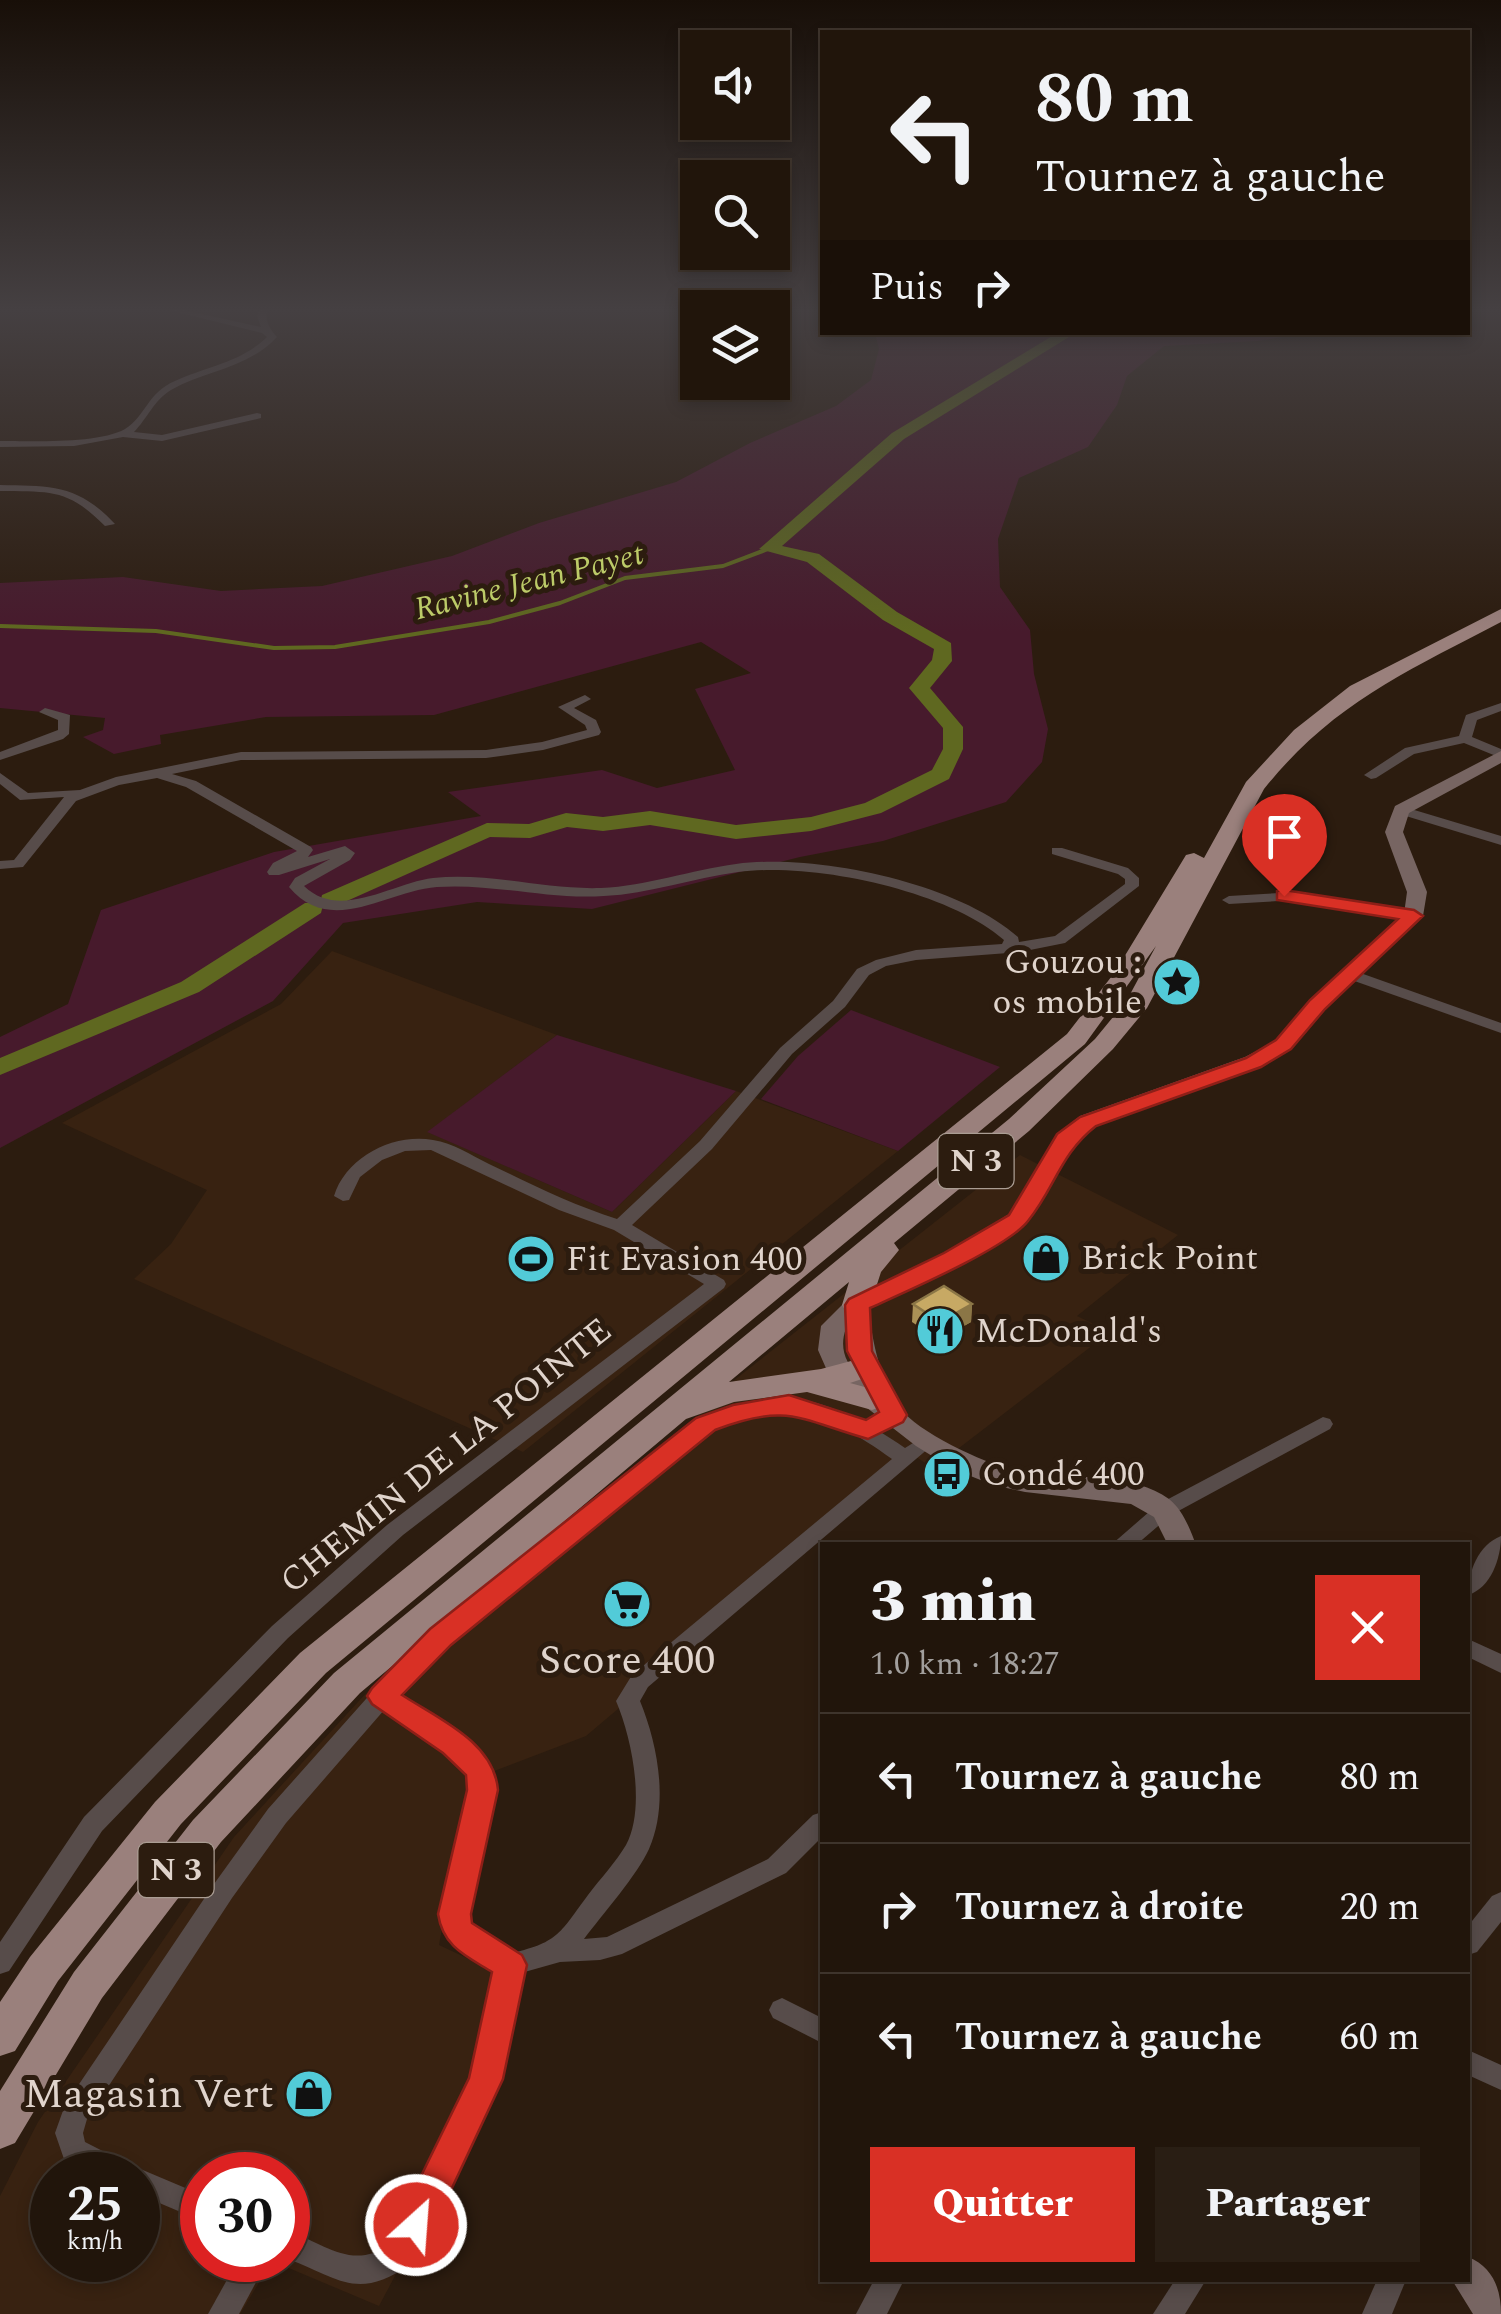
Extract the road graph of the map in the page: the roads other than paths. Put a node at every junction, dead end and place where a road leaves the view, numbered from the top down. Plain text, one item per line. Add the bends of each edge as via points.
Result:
1 (143, 416) edge
2 (257, 416) dead end
3 (122, 434) junction
4 (0, 444) edge
5 (0, 488) edge
6 (109, 524) dead end
7 (1501, 603) edge
8 (1501, 615) edge
9 (585, 699) dead end
10 (1501, 707) edge
11 (46, 712) dead end
12 (1465, 738) junction
13 (0, 756) edge
14 (1498, 759) edge
15 (157, 774) junction
16 (1371, 775) dead end
17 (0, 777) edge
18 (90, 790) junction
19 (1401, 810) junction
20 (1501, 841) edge
21 (1058, 851) dead end
22 (0, 864) edge
23 (1229, 900) dead end
24 (1414, 916) junction
25 (1007, 947) junction
26 (1352, 975) junction
27 (1501, 1028) edge
28 (1019, 1126) junction
29 (342, 1196) dead end
30 (620, 1226) junction
31 (857, 1305) junction
32 (869, 1389) junction
33 (1323, 1424) dead end
34 (868, 1430) junction
35 (915, 1450) junction
36 (1164, 1510) junction
37 (1126, 1542) edge
38 (1181, 1542) edge
39 (1501, 1544) edge
40 (1470, 1583) edge
41 (394, 1643) junction
42 (1470, 1648) edge
43 (1501, 1664) edge
44 (382, 1696) junction
45 (820, 1824) edge
46 (1501, 1903) edge
47 (1470, 1942) edge
48 (562, 1949) junction
49 (0, 1963) edge
50 (510, 1965) junction
51 (782, 2010) dead end
52 (820, 2030) edge
53 (0, 2038) edge
54 (1470, 2063) edge
55 (1501, 2078) edge
56 (0, 2130) edge
57 (78, 2152) edge
58 (310, 2255) edge
59 (1470, 2279) edge
60 (241, 2282) edge
61 (889, 2282) edge
62 (1191, 2282) edge
63 (1391, 2282) edge
64 (223, 2314) edge
65 (871, 2314) edge
66 (1168, 2314) edge
67 (1377, 2314) edge
68 (1496, 2314) edge

1 - 3 street
2 - 3 street via 162,438
3 - 4 street via 74,443
5 - 6 street via 73,493
7 - 53 highway, N 3 via 1345,685 1260,753 1236,783 1137,962 1076,1039 313,1664 168,1813 44,1969
8 - 28 highway, N 3 via 1358,690 1300,734 1254,787 1138,1003
9 - 15 street via 564,707 594,732 543,746 462,756 241,756
10 - 12 street via 1471,718
11 - 13 street via 65,718 58,736
12 - 14 street
12 - 16 street via 1410,751
14 - 19 main road
15 - 18 street
15 - 25 street via 191,784 306,850 274,872 348,852 296,887 322,904 351,905 430,883 593,892 786,867 850,875 942,899 1000,926 1013,940
17 - 18 street via 24,797
18 - 22 street via 62,804 18,864
19 - 20 street
19 - 24 main road via 1394,832 1417,892
21 - 25 street via 1123,871 1132,886 1060,940
23 - 24 street via 1298,896
24 - 26 main road
25 - 30 street via 916,956 863,972 706,1145
26 - 27 street
26 - 31 main road via 1283,1044 1253,1062 1088,1121 1064,1139 1018,1220
28 - 31 highway via 867,1269
28 - 41 highway, N 3
29 - 30 street via 363,1164 427,1144
30 - 49 street, CHEMIN DE LA POINTE via 717,1284 345,1570 93,1824
31 - 32 main road
32 - 34 street
32 - 35 main road
32 - 41 highway via 808,1384 703,1400
33 - 36 street
34 - 35 street
34 - 44 street via 789,1404 706,1424 441,1637
35 - 36 main road via 1020,1482 1130,1495
35 - 48 street via 640,1680 628,1702 643,1751 643,1832
36 - 37 street
36 - 38 main road
39 - 40 street
41 - 56 highway, N 3 via 347,1683 207,1831 88,1985
42 - 43 street
44 - 50 street via 454,1744 482,1774 456,1929
44 - 57 street via 277,1816 223,1890 75,2114 69,2133
45 - 48 street via 760,1875 613,1946
46 - 47 street
48 - 50 street
50 - 58 street via 486,2079 401,2254 360,2273
51 - 52 street
54 - 55 street
59 - 68 main road
60 - 64 street
61 - 65 street
62 - 66 street
63 - 67 street

